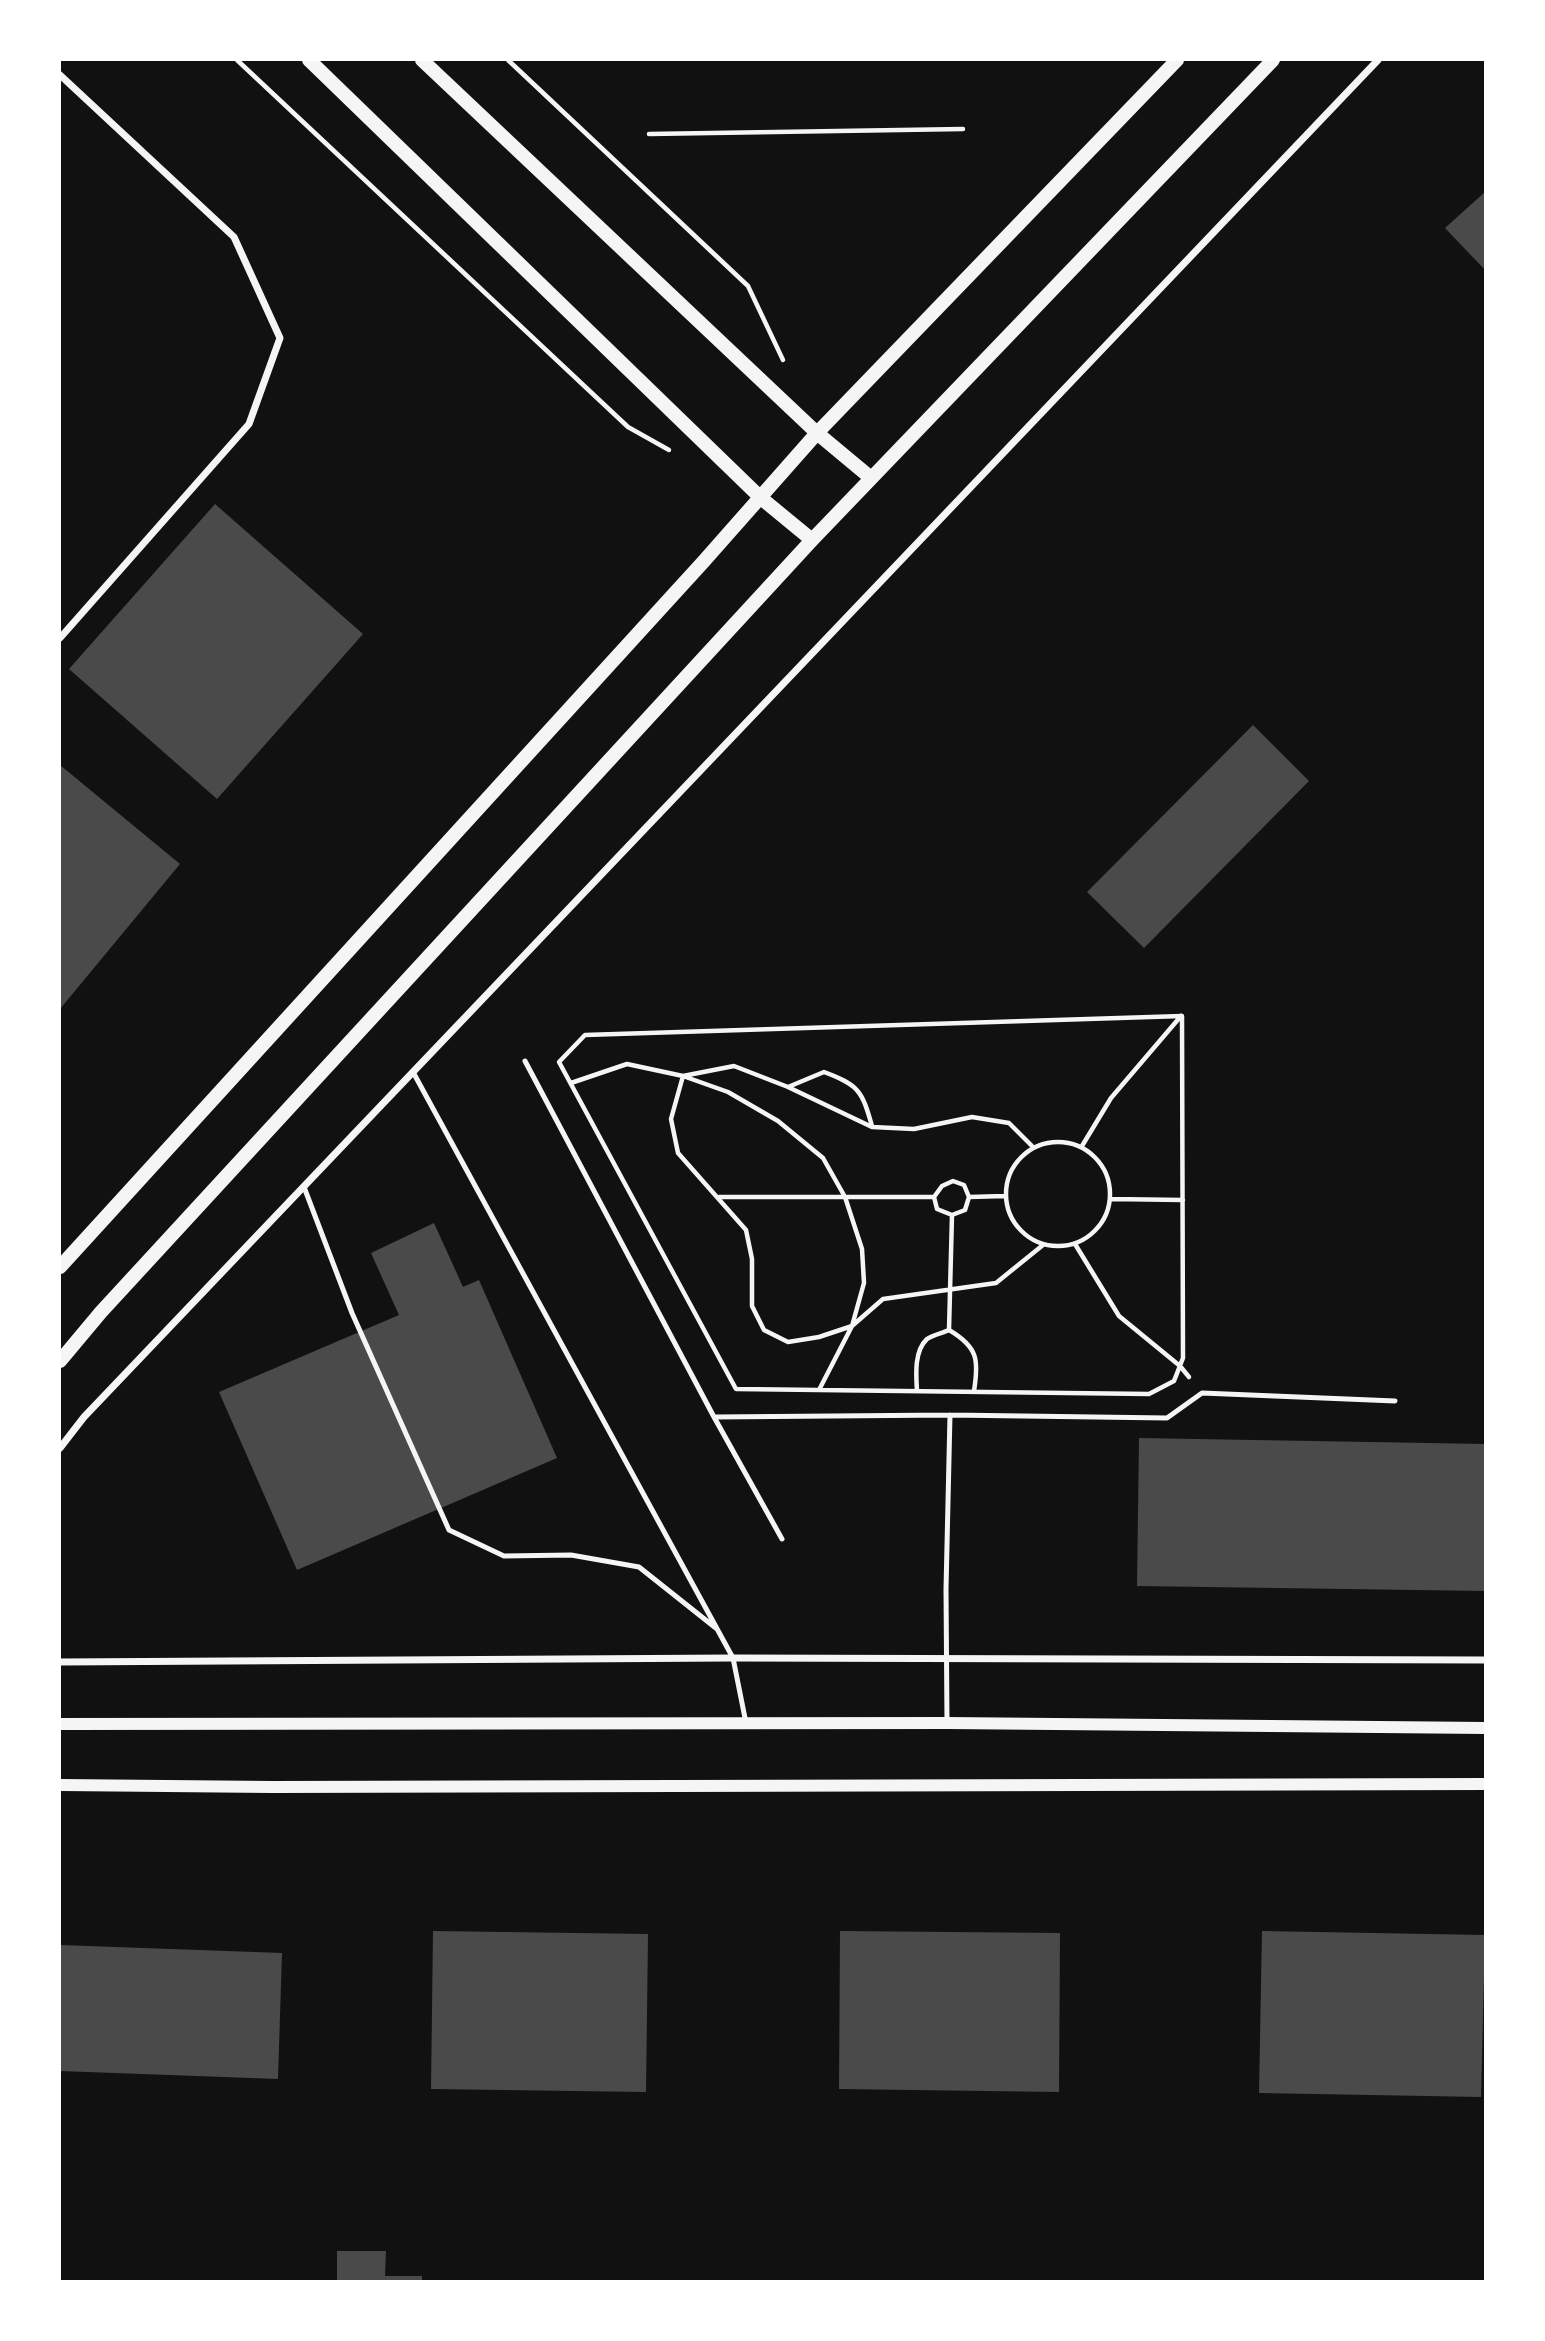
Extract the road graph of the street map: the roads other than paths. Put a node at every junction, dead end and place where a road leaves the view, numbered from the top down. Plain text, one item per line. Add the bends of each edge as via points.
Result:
1 (309, 60) edge
2 (422, 60) edge
3 (1177, 60) edge
4 (1273, 60) edge
5 (1378, 60) edge
6 (60, 75) edge
7 (817, 433) junction
8 (871, 478) junction
9 (761, 498) junction
10 (812, 540) junction
11 (60, 638) edge
12 (525, 1061) dead end
13 (413, 1072) junction
14 (304, 1187) junction
15 (60, 1267) edge
16 (60, 1361) edge
17 (1395, 1401) dead end
18 (950, 1415) junction
19 (714, 1418) junction
20 (60, 1448) edge
21 (782, 1539) dead end
22 (719, 1631) junction
23 (733, 1658) junction
24 (946, 1659) junction
25 (1486, 1660) edge
26 (60, 1662) edge
27 (746, 1723) junction
28 (947, 1723) junction
29 (60, 1724) edge
30 (1486, 1728) edge
31 (1486, 1784) edge
32 (60, 1785) edge

1 - 9 main road
2 - 7 main road
3 - 7 main road
4 - 8 main road
5 - 13 street
6 - 11 street via 234,237 280,338 248,424
7 - 8 main road
7 - 9 main road
8 - 10 main road
9 - 10 main road
9 - 15 main road
10 - 16 main road
12 - 19 lane
13 - 14 street
13 - 22 lane
14 - 20 street via 84,1417
14 - 22 lane via 352,1313 449,1530 504,1556 571,1555 639,1567
17 - 18 lane via 1202,1393 1167,1418
18 - 19 lane
18 - 24 lane
19 - 21 lane
22 - 23 lane
23 - 24 street
23 - 26 street
23 - 27 lane
24 - 25 street
24 - 28 lane
27 - 28 street
27 - 29 street
28 - 30 street
31 - 32 street

